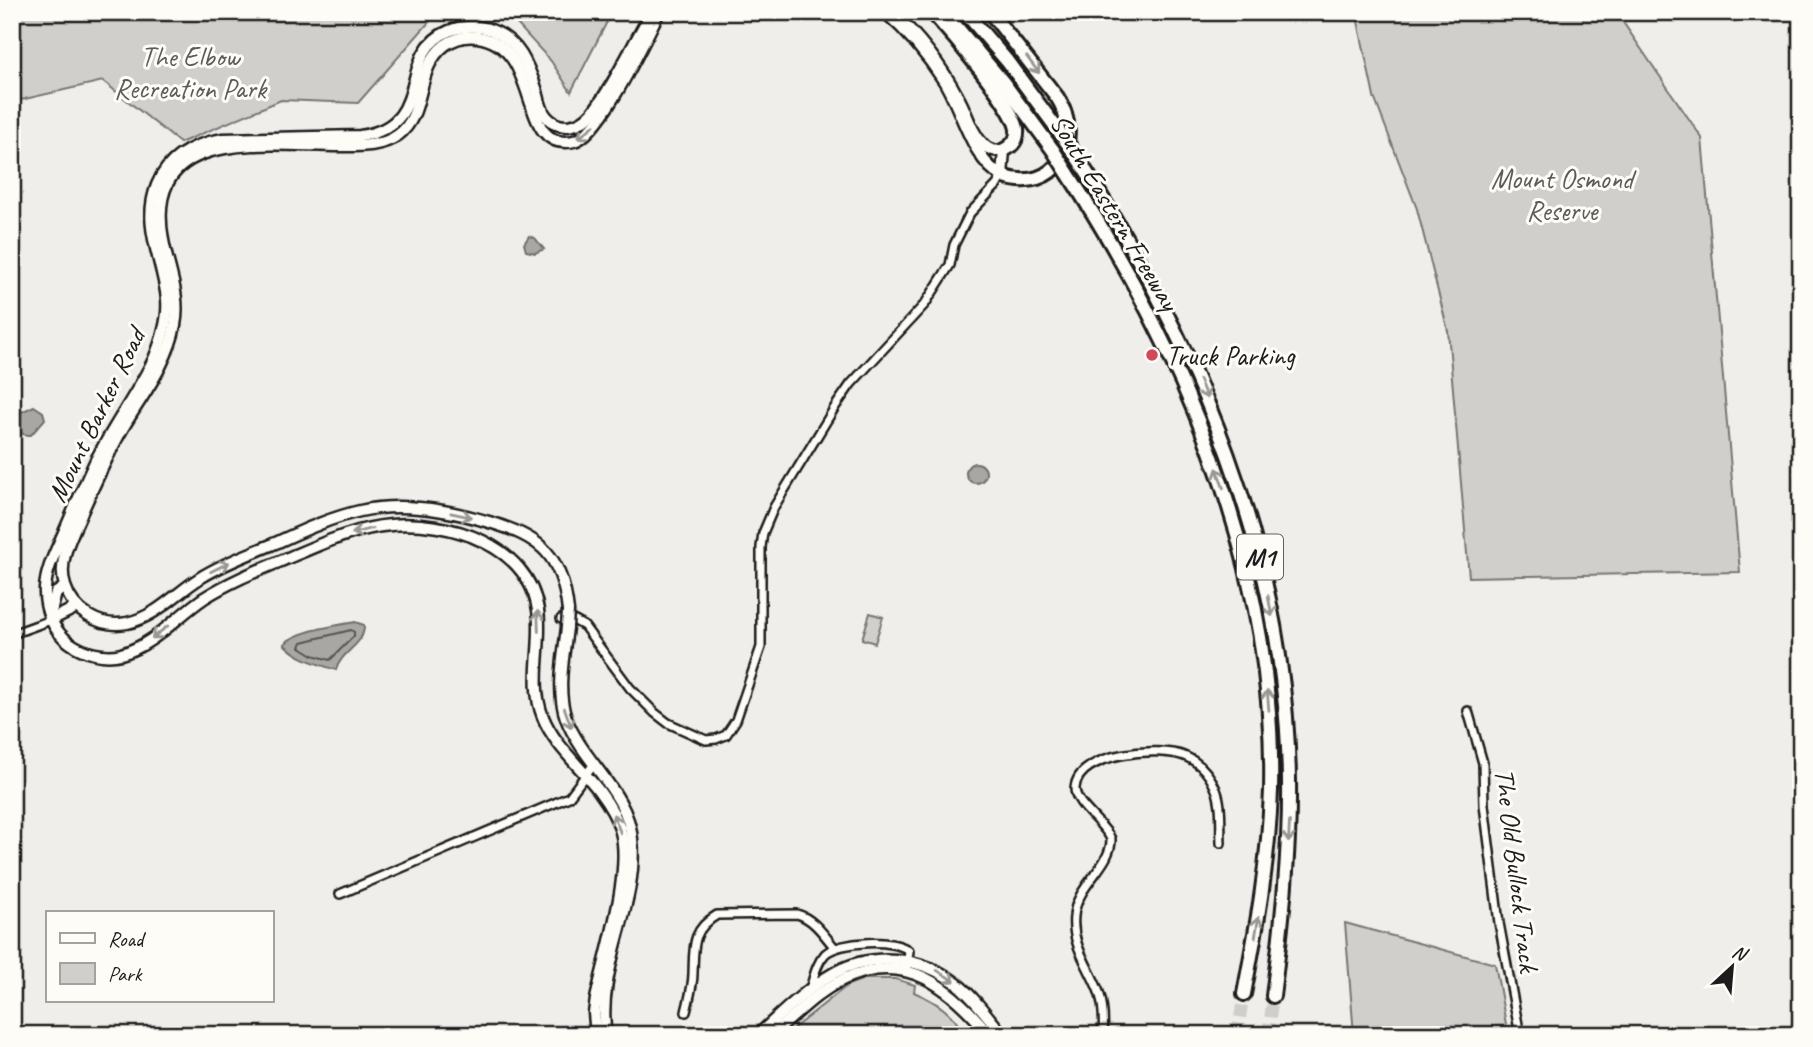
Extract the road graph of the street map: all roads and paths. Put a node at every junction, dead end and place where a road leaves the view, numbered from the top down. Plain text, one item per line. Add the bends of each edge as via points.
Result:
1 (652, 12) edge
2 (659, 12) edge
3 (885, 12) edge
4 (892, 12) edge
5 (932, 12) edge
6 (944, 12) edge
7 (965, 12) edge
8 (990, 12) edge
9 (1004, 150) junction
10 (1001, 179) junction
11 (65, 587) junction
12 (77, 607) junction
13 (566, 619) junction
14 (51, 620) junction
15 (12, 635) edge
16 (1468, 711) dead end
17 (593, 765) junction
18 (585, 774) junction
19 (1221, 843) dead end
20 (340, 894) dead end
21 (835, 948) junction
22 (908, 965) junction
23 (808, 992) junction
24 (1244, 994) tunnel mouth
25 (1273, 996) tunnel mouth
26 (686, 1012) dead end
27 (596, 1035) edge
28 (606, 1035) edge
29 (758, 1035) edge
30 (772, 1035) edge
31 (990, 1035) edge
32 (1003, 1035) edge
33 (1103, 1035) edge
34 (1520, 1035) edge

1 - 14 main road, Mount Barker Road via 602,98 578,124 557,125 546,116 526,61 510,41 488,28 463,27 431,44 416,69 403,113 378,134 223,139 201,143 175,160 158,183 152,208 153,243 167,298 162,338 97,459 55,552 45,586
2 -> 11 main road, Mount Barker Road via 610,103 580,139 556,140 544,132 513,56 497,43 469,36 454,39 438,51 426,68 411,120 388,141 217,148 195,155 178,168 166,185 160,215 177,297 173,334 70,540 63,568
3 - 10 main road via 933,65 980,156
4 - 9 main road via 939,65 981,142 993,150
5 - 9 highway via 1014,120 1015,141
24 -> 6 highway, South Eastern Freeway / M1, bridge via 1265,875 1271,747 1264,661 1248,576 1220,477 1179,374 1121,260 1053,150
7 -> 25 highway, South Eastern Freeway / M1, bridge via 1058,130 1133,248 1191,362 1228,452 1262,565 1280,660 1289,777 1287,863
8 -> 10 highway via 1057,97 1069,124 1065,152 1051,170 1026,180
9 - 10 main road
10 - 13 street via 970,213 942,280 914,317 850,384 774,507 761,547 761,647 736,720 726,735 706,740 668,723 630,688 581,624
11 - 12 main road
11 - 14 main road via 54,596
12 -> 13 main road via 103,622 129,623 154,612 218,568 321,523 364,510 421,508 508,527 539,544 561,572
12 - 14 main road
13 -> 17 main road via 563,706
14 - 15 street
18 -> 14 main road via 542,716 534,593 514,563 479,538 428,525 393,525 340,536 230,583 149,641 121,654 100,655 78,648
16 - 34 street, The Old Bullock Track via 1483,763 1499,923
17 - 18 street
17 - 28 main road via 625,814 634,857 605,1001
18 - 20 street via 569,797
27 -> 18 main road via 596,999 623,878 624,854 612,810
19 - 33 street via 1215,786 1186,756 1157,751 1125,754 1090,767 1076,783 1077,796 1111,839 1108,853 1082,891 1074,918 1081,957 1102,1006
21 - 22 street via 897,944 909,951
21 - 23 street via 822,958
21 - 26 street via 806,916 717,915 707,921 695,940
22 - 23 main road via 889,960 856,964
22 - 30 main road via 845,979 814,998
22 - 31 main road via 946,990
22 -> 32 main road via 938,971 957,984
23 - 29 main road

